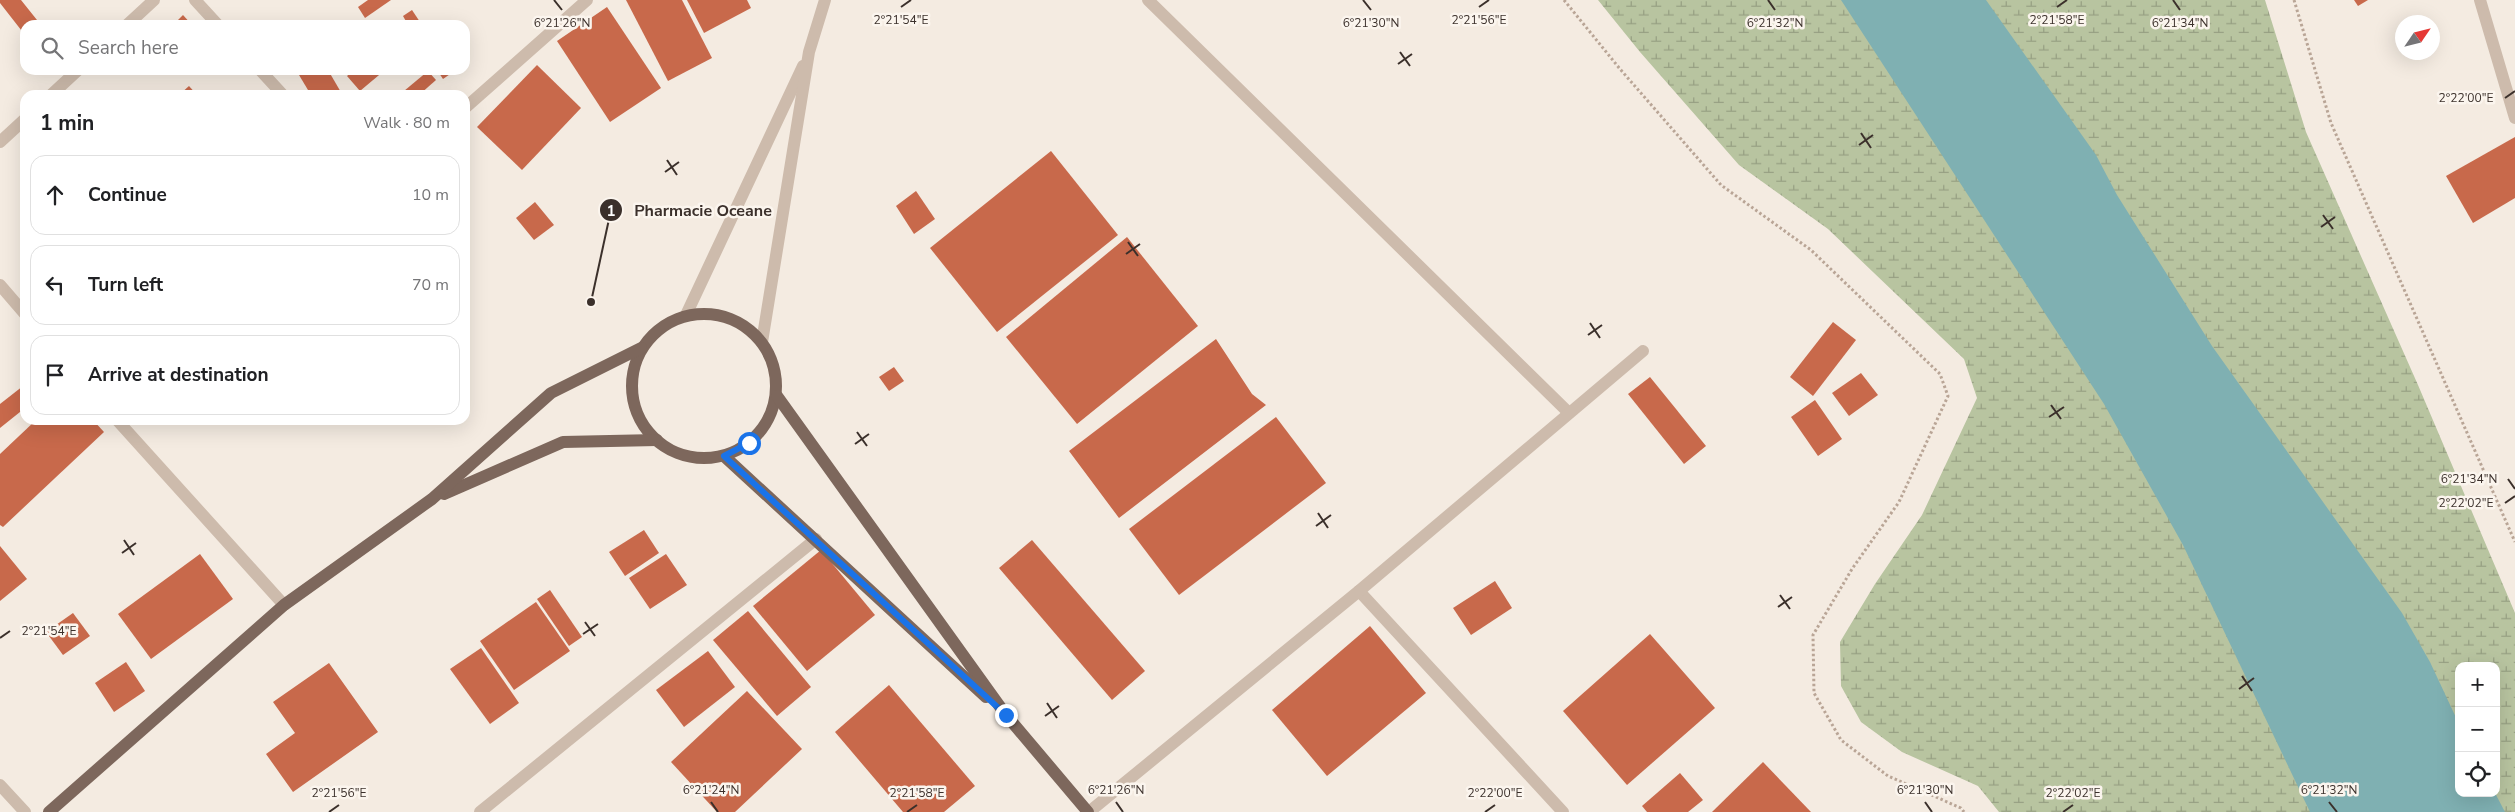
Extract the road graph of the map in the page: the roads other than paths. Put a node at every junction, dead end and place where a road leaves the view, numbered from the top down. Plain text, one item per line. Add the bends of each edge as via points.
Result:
1 (154, 0) edge
2 (196, 0) edge
3 (587, 0) edge
4 (825, 0) edge
5 (1148, 0) edge
6 (2480, 0) edge
7 (132, 20) edge
8 (214, 20) edge
9 (809, 52) junction
10 (73, 75) edge
11 (265, 75) edge
12 (56, 90) edge
13 (278, 90) edge
14 (470, 104) edge
15 (2515, 118) edge
16 (20, 124) edge
17 (0, 142) edge
18 (0, 285) edge
19 (20, 308) edge
20 (686, 315) junction
21 (762, 342) junction
22 (641, 348) junction
23 (1643, 351) dead end
24 (777, 396) junction
25 (1569, 413) junction
26 (122, 425) edge
27 (656, 440) junction
28 (724, 456) junction
29 (432, 499) junction
30 (816, 540) junction
31 (1358, 591) junction
32 (284, 605) junction
33 (1006, 715) junction
34 (0, 785) edge
35 (25, 812) edge
36 (49, 812) edge
37 (480, 812) edge
38 (1088, 812) edge
39 (1563, 812) edge

1 - 7 street
2 - 8 street
3 - 14 street
4 - 9 street
5 - 25 street
6 - 15 street
9 - 20 street
9 - 21 street
10 - 12 street
11 - 13 street
16 - 17 street
18 - 19 street
20 - 21 main road via 714,313 741,322
20 - 22 main road via 660,327
21 - 24 main road via 775,367
22 - 27 main road via 632,381 637,413
22 - 29 main road via 551,392
23 - 25 street
24 - 28 main road via 768,422 749,443
24 - 33 main road
25 - 31 street
26 - 32 street
27 - 28 main road via 684,455 700,458
27 - 29 main road via 563,442
28 - 30 main road
29 - 32 main road
30 - 33 main road
30 - 37 street
31 - 38 street
31 - 39 street
32 - 36 main road
33 - 38 main road
34 - 35 street

